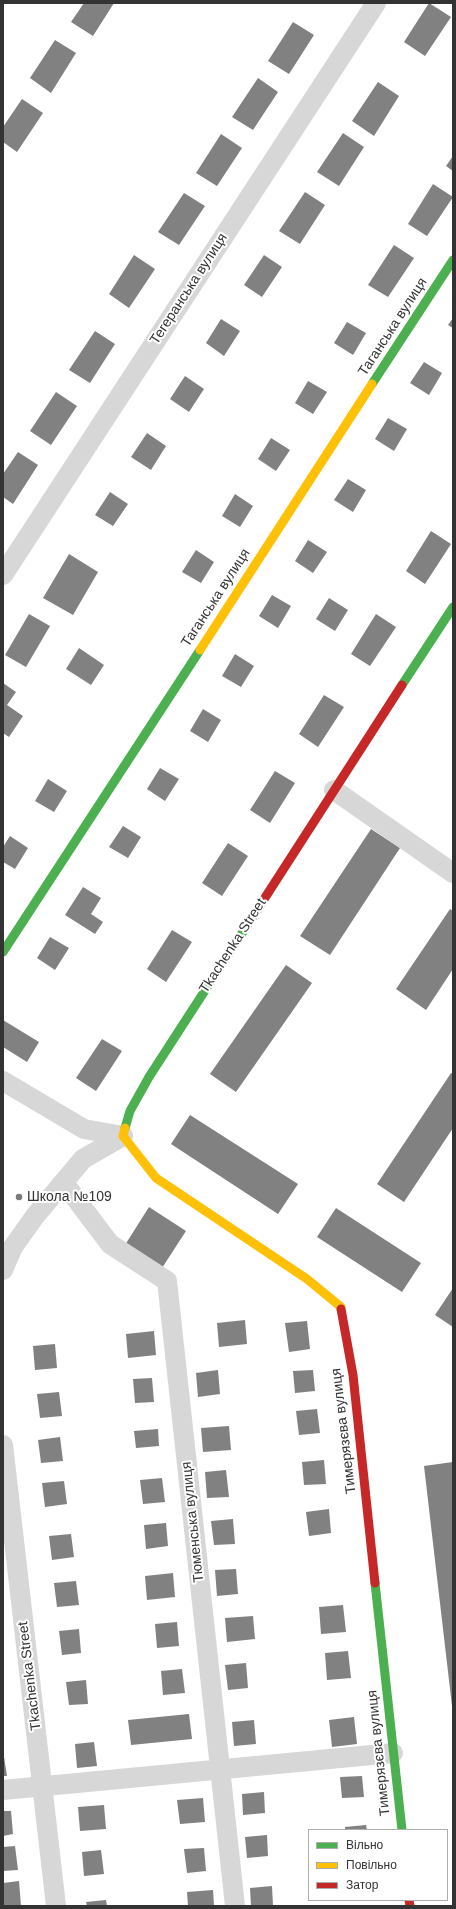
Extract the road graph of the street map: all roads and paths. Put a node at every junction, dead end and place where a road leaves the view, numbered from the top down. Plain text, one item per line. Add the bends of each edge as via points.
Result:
1 (376, 3) edge
2 (453, 260) edge
3 (3, 575) edge
4 (453, 607) edge
5 (334, 790) junction
6 (453, 873) edge
7 (3, 952) edge
8 (3, 1081) edge
9 (123, 1136) junction
10 (64, 1184) junction
11 (3, 1270) edge
12 (3, 1445) edge
13 (393, 1753) junction
14 (220, 1769) junction
15 (43, 1786) junction
16 (3, 1790) edge
17 (402, 1829) edge
18 (56, 1906) edge
19 (235, 1906) edge

1 - 3 street, Тегеранська вулиця
2 - 7 street, Таганська вулиця
4 - 5 street, Tkachenka Street
5 - 6 street
5 - 9 street, Tkachenka Street via 149,1077 130,1111
8 - 9 street via 84,1129
9 - 10 street via 83,1159
9 - 13 street, Тимерязєва вулиця via 156,1178 307,1278 341,1307 353,1375
10 - 11 street via 35,1216 13,1247
10 - 14 street, Тюменська вулиця via 110,1244 167,1281
12 - 15 street, Tkachenka Street
13 - 14 street
13 - 17 street, Тимерязєва вулиця
14 - 15 street
14 - 19 street, Тюменська вулиця
15 - 16 street
15 - 18 street, Tkachenka Street

